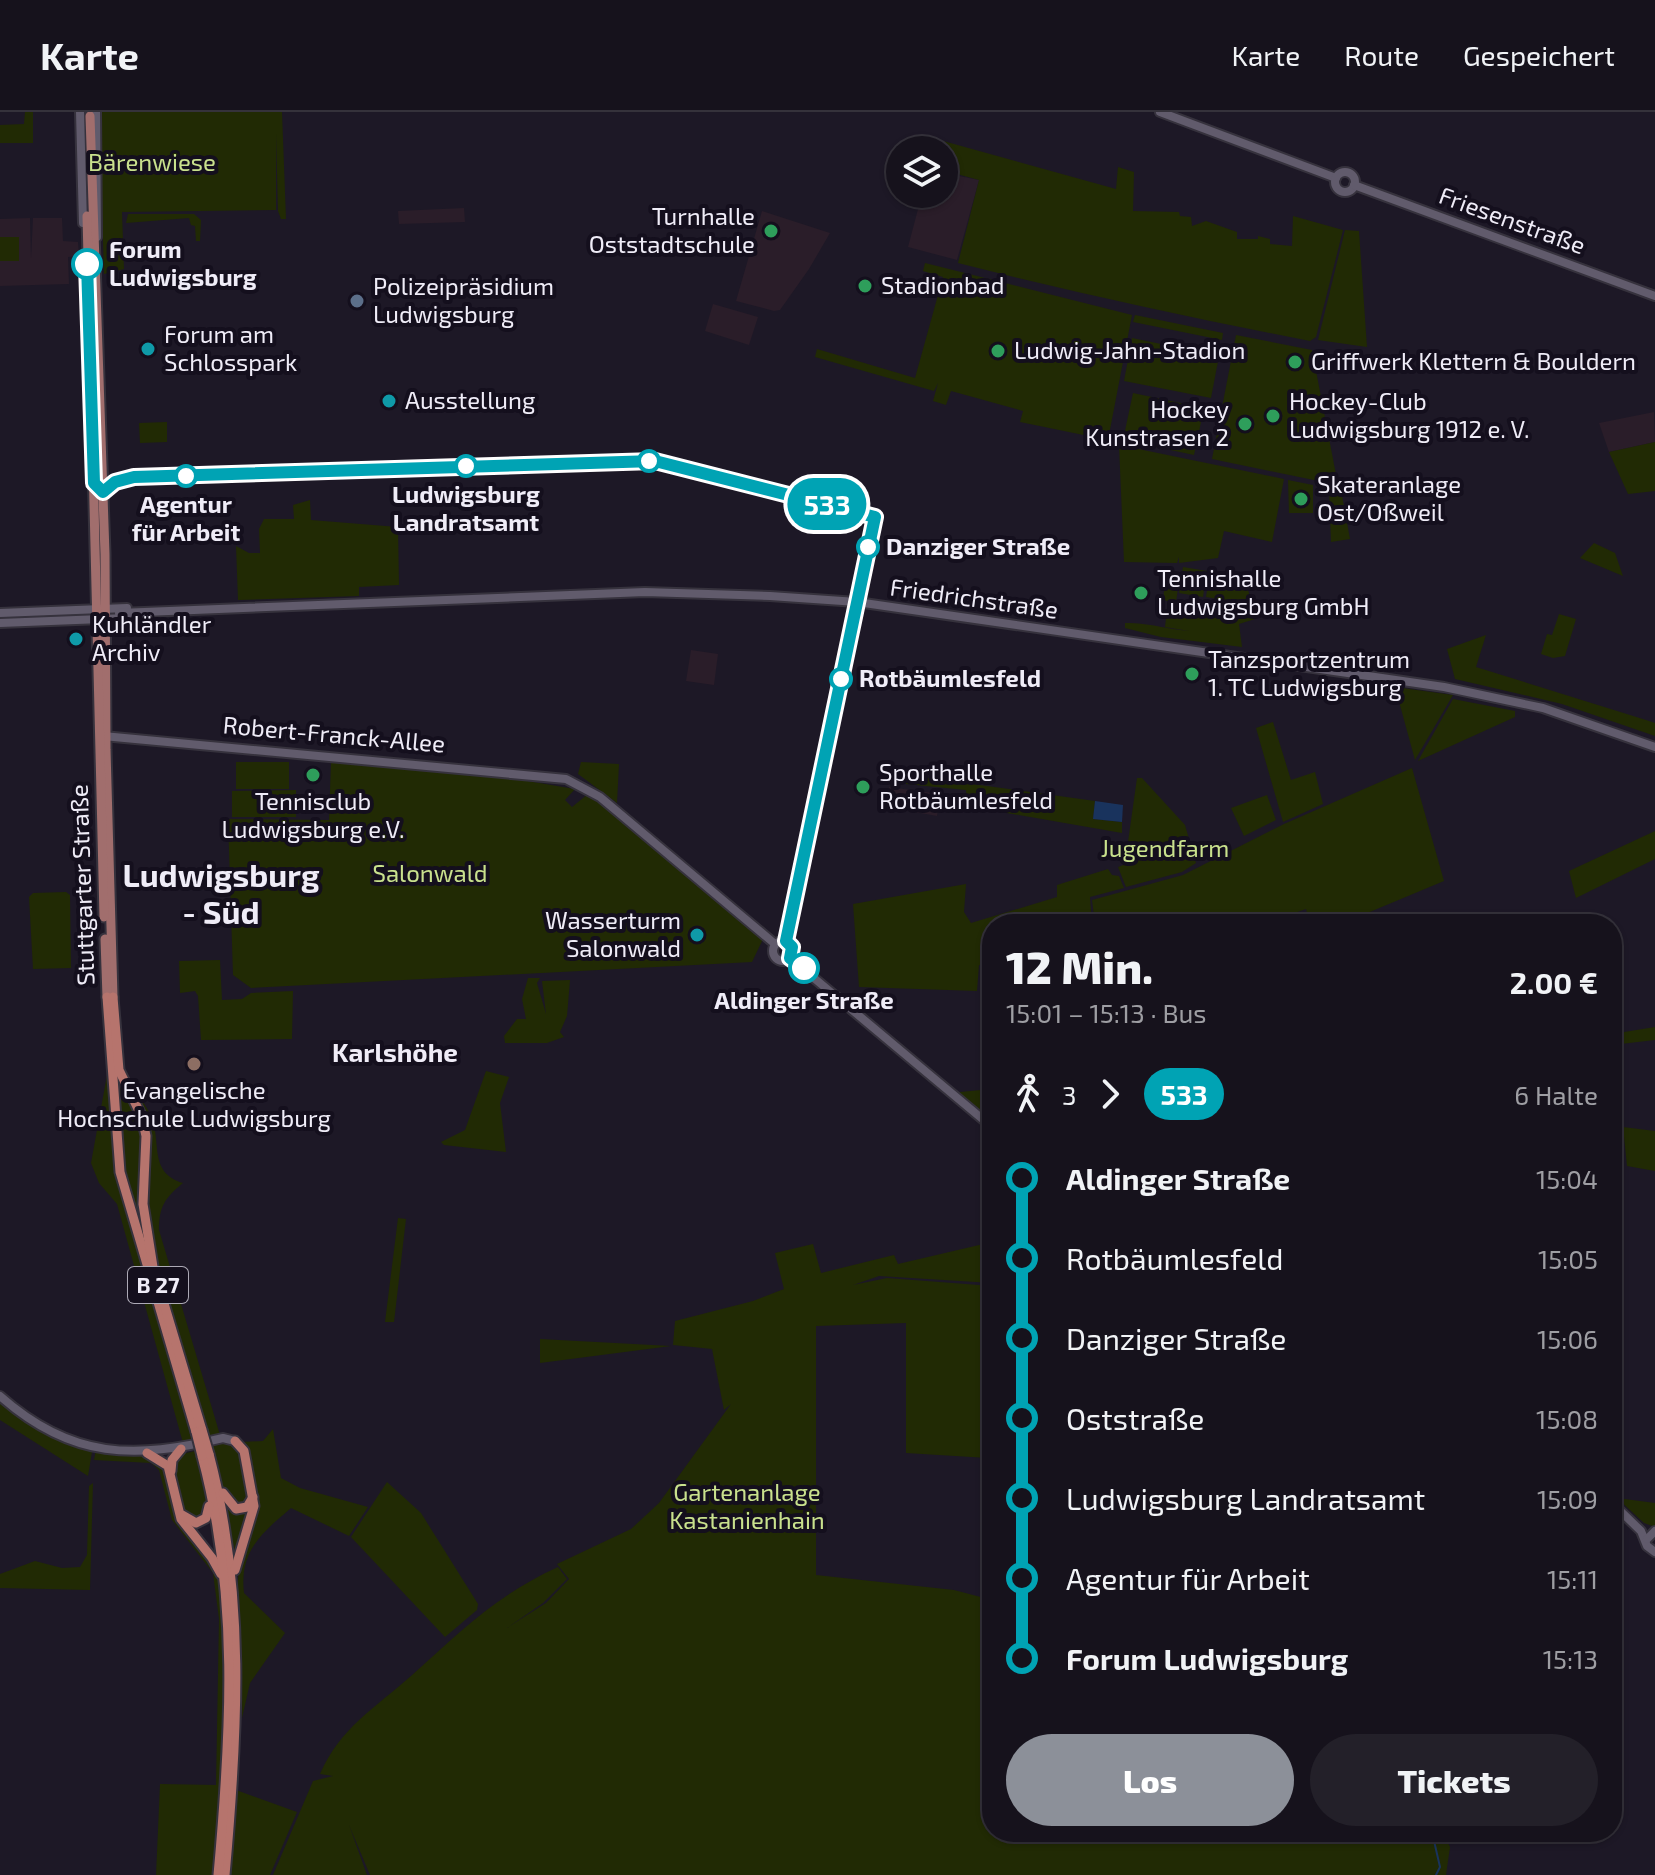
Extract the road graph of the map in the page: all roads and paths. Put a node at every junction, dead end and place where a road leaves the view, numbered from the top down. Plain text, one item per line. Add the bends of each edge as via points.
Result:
1 (1160, 112) edge
2 (88, 114) edge
3 (1336, 178) junction
4 (1354, 185) junction
5 (1655, 296) edge
6 (275, 606) junction
7 (119, 613) tunnel mouth
8 (102, 614) junction
9 (69, 615) tunnel mouth
10 (0, 618) edge
11 (102, 736) junction
12 (1655, 747) edge
13 (775, 944) junction
14 (790, 958) junction
15 (110, 997) junction
16 (982, 1119) edge
17 (0, 1396) edge
18 (199, 1431) junction
19 (235, 1441) joint
20 (181, 1449) junction
21 (147, 1453) junction
22 (171, 1471) junction
23 (213, 1483) junction
24 (253, 1497) junction
25 (178, 1511) junction
26 (1622, 1511) edge
27 (1651, 1534) edge
28 (1655, 1552) edge
29 (233, 1579) junction
30 (228, 1597) junction
31 (218, 1875) edge
32 (225, 1875) edge

1 - 3 main road
2 - 8 main road, Stuttgarter Straße / B 27
3 - 4 main road via 1348,173
3 - 4 main road via 1342,191
4 - 5 main road, Friesenstraße
6 - 7 main road, Friedrichstraße
6 - 8 main road, Friedrichstraße via 217,614
6 - 12 main road, Friedrichstraße via 645,592 843,601 1444,687 1573,717
8 - 10 main road, Friedrichstraße
8 - 11 main road, Stuttgarter Straße / B 27
9 - 10 main road, Friedrichstraße
11 - 13 main road, Robert-Franck-Allee via 566,779 600,797
11 - 15 main road, Stuttgarter Straße / B 27
13 - 14 main road via 777,959
13 - 14 main road via 789,942
14 - 16 main road
15 - 18 highway, Stuttgarter Straße / B 27 via 116,1149 126,1198
15 - 18 highway, Stuttgarter Straße / B 27 via 119,1070 146,1136 145,1228
17 - 21 main road via 51,1432 83,1445
18 - 23 highway, B 27, bridge
19 - 20 main road via 223,1438
19 - 24 highway, B 27 via 244,1451
20 - 21 main road
20 - 22 highway
21 - 22 highway
22 - 25 highway, B 27
23 - 24 highway, B 27 via 236,1509 247,1507
23 - 25 highway, B 27 via 206,1518 190,1522
23 - 29 highway, B 27
23 - 30 highway, B 27
24 - 29 highway, B 27
25 - 30 highway, B 27 via 212,1558
26 - 27 main road
27 - 28 main road via 1647,1546
29 - 32 highway, B 27 via 238,1703
30 - 31 highway, B 27 via 231,1703

